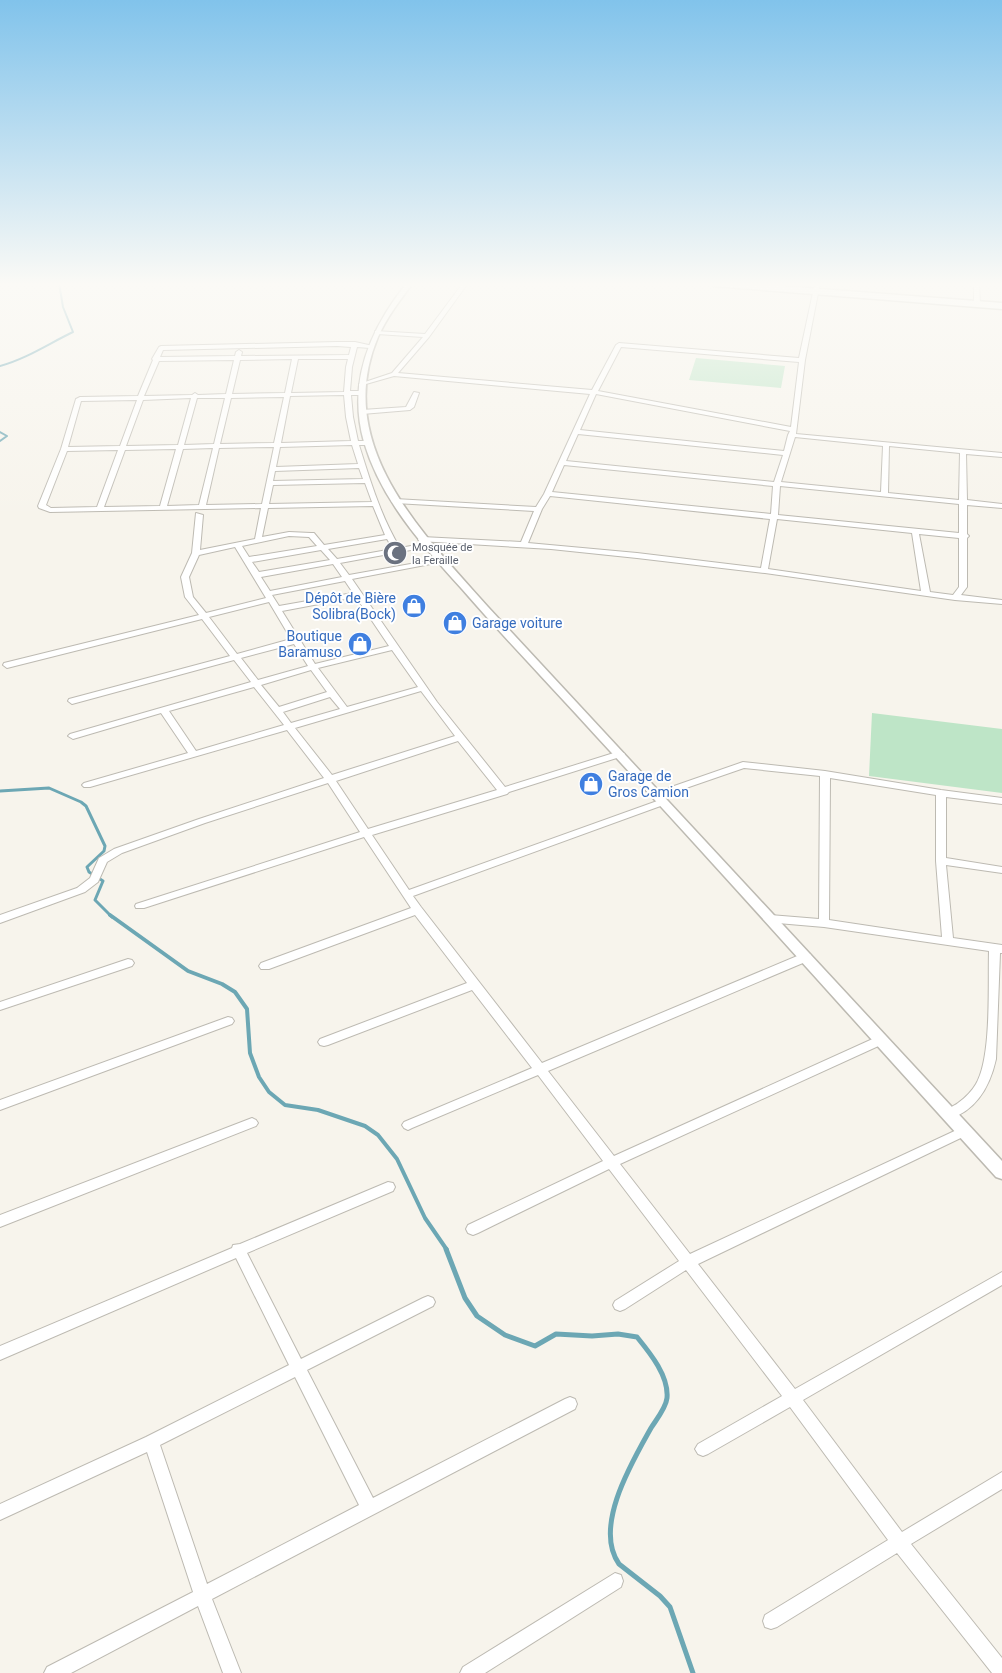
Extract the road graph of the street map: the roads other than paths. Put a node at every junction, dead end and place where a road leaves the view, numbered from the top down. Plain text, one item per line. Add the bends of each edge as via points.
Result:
1 (154, 361) edge
2 (237, 361) edge
3 (294, 361) edge
4 (350, 361) edge
5 (365, 361) edge
6 (405, 361) edge
7 (610, 361) edge
8 (802, 361) edge
9 (394, 374) junction
10 (361, 389) junction
11 (594, 392) junction
12 (348, 393) junction
13 (416, 393) dead end
14 (229, 394) junction
15 (288, 394) junction
16 (195, 395) junction
17 (140, 396) junction
18 (362, 412) junction
19 (577, 432) junction
20 (793, 432) junction
21 (369, 443) junction
22 (353, 444) junction
23 (886, 444) junction
24 (216, 446) junction
25 (277, 446) junction
26 (181, 447) junction
27 (121, 448) junction
28 (64, 449) junction
29 (963, 451) junction
30 (786, 453) junction
31 (1002, 455) edge
32 (562, 463) junction
33 (362, 466) junction
34 (273, 468) junction
35 (367, 481) junction
36 (270, 483) junction
37 (777, 483) junction
38 (548, 494) junction
39 (884, 494) junction
40 (396, 500) junction
41 (964, 503) junction
42 (376, 504) junction
43 (266, 506) junction
44 (1002, 506) edge
45 (202, 507) junction
46 (163, 508) junction
47 (100, 509) junction
48 (538, 509) junction
49 (199, 515) dead end
50 (774, 517) junction
51 (915, 531) junction
52 (389, 536) junction
53 (965, 536) junction
54 (258, 540) junction
55 (425, 542) junction
56 (237, 544) junction
57 (524, 544) junction
58 (324, 547) junction
59 (397, 549) junction
60 (196, 553) junction
61 (248, 560) junction
62 (441, 560) junction
63 (335, 561) junction
64 (764, 571) junction
65 (257, 575) junction
66 (347, 578) junction
67 (359, 594) junction
68 (926, 594) junction
69 (271, 596) junction
70 (955, 598) junction
71 (1002, 602) edge
72 (278, 610) junction
73 (203, 616) junction
74 (295, 641) junction
75 (394, 647) junction
76 (234, 657) junction
77 (7, 665) dead end
78 (312, 667) junction
79 (255, 683) junction
80 (423, 688) junction
81 (331, 694) junction
82 (72, 701) dead end
83 (345, 710) junction
84 (164, 711) junction
85 (277, 711) junction
86 (290, 727) junction
87 (73, 736) dead end
88 (460, 737) junction
89 (620, 754) junction
90 (194, 755) junction
91 (825, 774) junction
92 (330, 780) junction
93 (87, 785) dead end
94 (504, 792) junction
95 (941, 794) junction
96 (660, 798) junction
97 (1002, 800) edge
98 (366, 834) junction
99 (941, 861) junction
100 (1002, 870) edge
101 (407, 894) junction
102 (140, 906) dead end
103 (417, 910) junction
104 (0, 919) edge
105 (770, 919) junction
106 (824, 923) junction
107 (948, 940) junction
108 (998, 949) edge
109 (806, 957) junction
110 (128, 963) dead end
111 (265, 966) dead end
112 (475, 984) junction
113 (0, 1006) edge
114 (228, 1021) dead end
115 (881, 1040) junction
116 (324, 1042) dead end
117 (540, 1069) junction
118 (0, 1105) edge
119 (949, 1114) junction
120 (252, 1123) dead end
121 (408, 1125) dead end
122 (965, 1131) junction
123 (996, 1158) edge
124 (612, 1162) junction
125 (1002, 1172) edge
126 (388, 1187) dead end
127 (0, 1220) edge
128 (474, 1229) dead end
129 (238, 1249) junction
130 (688, 1262) junction
131 (1002, 1278) edge
132 (428, 1302) dead end
133 (620, 1304) dead end
134 (0, 1353) edge
135 (298, 1367) junction
136 (792, 1397) junction
137 (570, 1404) dead end
138 (151, 1442) junction
139 (703, 1449) dead end
140 (1002, 1480) edge
141 (369, 1508) junction
142 (0, 1512) edge
143 (900, 1542) junction
144 (615, 1582) dead end
145 (202, 1595) junction
146 (771, 1621) dead end
147 (1002, 1672) edge
148 (54, 1673) edge
149 (232, 1673) edge
150 (469, 1673) edge

1 - 17 street
2 - 14 street
3 - 15 street
4 - 12 street
5 - 10 street
6 - 9 street
7 - 11 street
8 - 20 street
9 - 10 street
9 - 11 street
10 - 12 street
10 - 18 street
11 - 19 street
11 - 20 street
12 - 15 street
12 - 22 street
13 - 18 street via 408,409
14 - 15 street
14 - 16 street
14 - 24 street
15 - 25 street
16 - 17 street
16 - 26 street
17 - 27 street
17 - 28 street via 78,400
18 - 21 street
19 - 30 street
19 - 32 street
20 - 23 street
20 - 30 street
21 - 22 street
21 - 40 street
22 - 25 street
22 - 33 street
23 - 29 street
23 - 39 street
24 - 25 street
24 - 26 street
24 - 45 street
25 - 34 street
26 - 27 street
26 - 46 street
27 - 28 street
27 - 47 street
28 - 47 street via 42,506 50,510
29 - 31 street
29 - 41 street
30 - 37 street
32 - 37 street
32 - 38 street
33 - 34 street
33 - 35 street
34 - 36 street
35 - 36 street
35 - 42 street
36 - 43 street
37 - 39 street
37 - 50 street
38 - 48 street
38 - 50 street
39 - 41 street
40 - 48 street
40 - 55 street
41 - 44 street
41 - 53 street
42 - 43 street
42 - 52 street
43 - 45 street
43 - 54 street
45 - 46 street
46 - 47 street
48 - 57 street
49 - 60 street
50 - 51 street
50 - 64 street
51 - 53 street
51 - 68 street
52 - 58 street
52 - 59 street
53 - 70 street via 963,587
54 - 56 street
54 - 58 street via 304,534 311,535
55 - 57 street
55 - 59 street
55 - 62 street
56 - 60 street
56 - 61 street
57 - 64 street
58 - 61 street
58 - 63 street
59 - 63 street
60 - 73 street via 185,577 189,597
61 - 65 street
62 - 66 street
62 - 89 street
63 - 65 street
63 - 66 street
64 - 68 street
65 - 69 street
66 - 67 street
66 - 69 street
67 - 72 street
67 - 75 street
68 - 70 street
69 - 72 street
69 - 73 street
70 - 71 street
72 - 74 street
73 - 76 street
73 - 77 street
74 - 76 street
74 - 78 street
75 - 78 street
75 - 80 street
76 - 79 street
76 - 82 street
78 - 79 street
78 - 81 street
79 - 84 street
79 - 85 street
80 - 83 street
80 - 88 street
81 - 83 street
81 - 85 street
83 - 86 street
84 - 87 street
84 - 90 street
85 - 86 street
86 - 90 street
86 - 92 street
88 - 92 street
88 - 94 street
89 - 94 street
89 - 96 street
90 - 93 street
91 - 95 street
91 - 96 street via 743,765
91 - 106 street
92 - 98 street
92 - 104 street via 110,854 103,860 94,880 81,890
94 - 98 street
95 - 97 street
95 - 99 street
96 - 101 street
96 - 105 street
98 - 101 street
98 - 102 street via 260,864
99 - 100 street
99 - 107 street
101 - 103 street
103 - 111 street
103 - 112 street
105 - 106 street
105 - 109 street
106 - 107 street
107 - 108 street
108 - 119 street via 990,1067 975,1096
109 - 115 street
109 - 117 street
110 - 113 street
112 - 116 street
112 - 117 street
114 - 118 street
115 - 119 street
115 - 124 street
117 - 121 street
117 - 124 street
119 - 122 street
120 - 127 street
122 - 123 street
122 - 130 street
123 - 125 street
124 - 128 street
124 - 130 street
126 - 129 street
129 - 134 street
129 - 135 street
130 - 133 street
130 - 136 street
131 - 136 street
132 - 135 street
135 - 138 street
135 - 141 street
136 - 139 street
136 - 143 street
137 - 141 street
138 - 142 street
138 - 145 street
140 - 143 street
141 - 145 street
143 - 146 street
143 - 147 street
144 - 150 street
145 - 148 street
145 - 149 street

